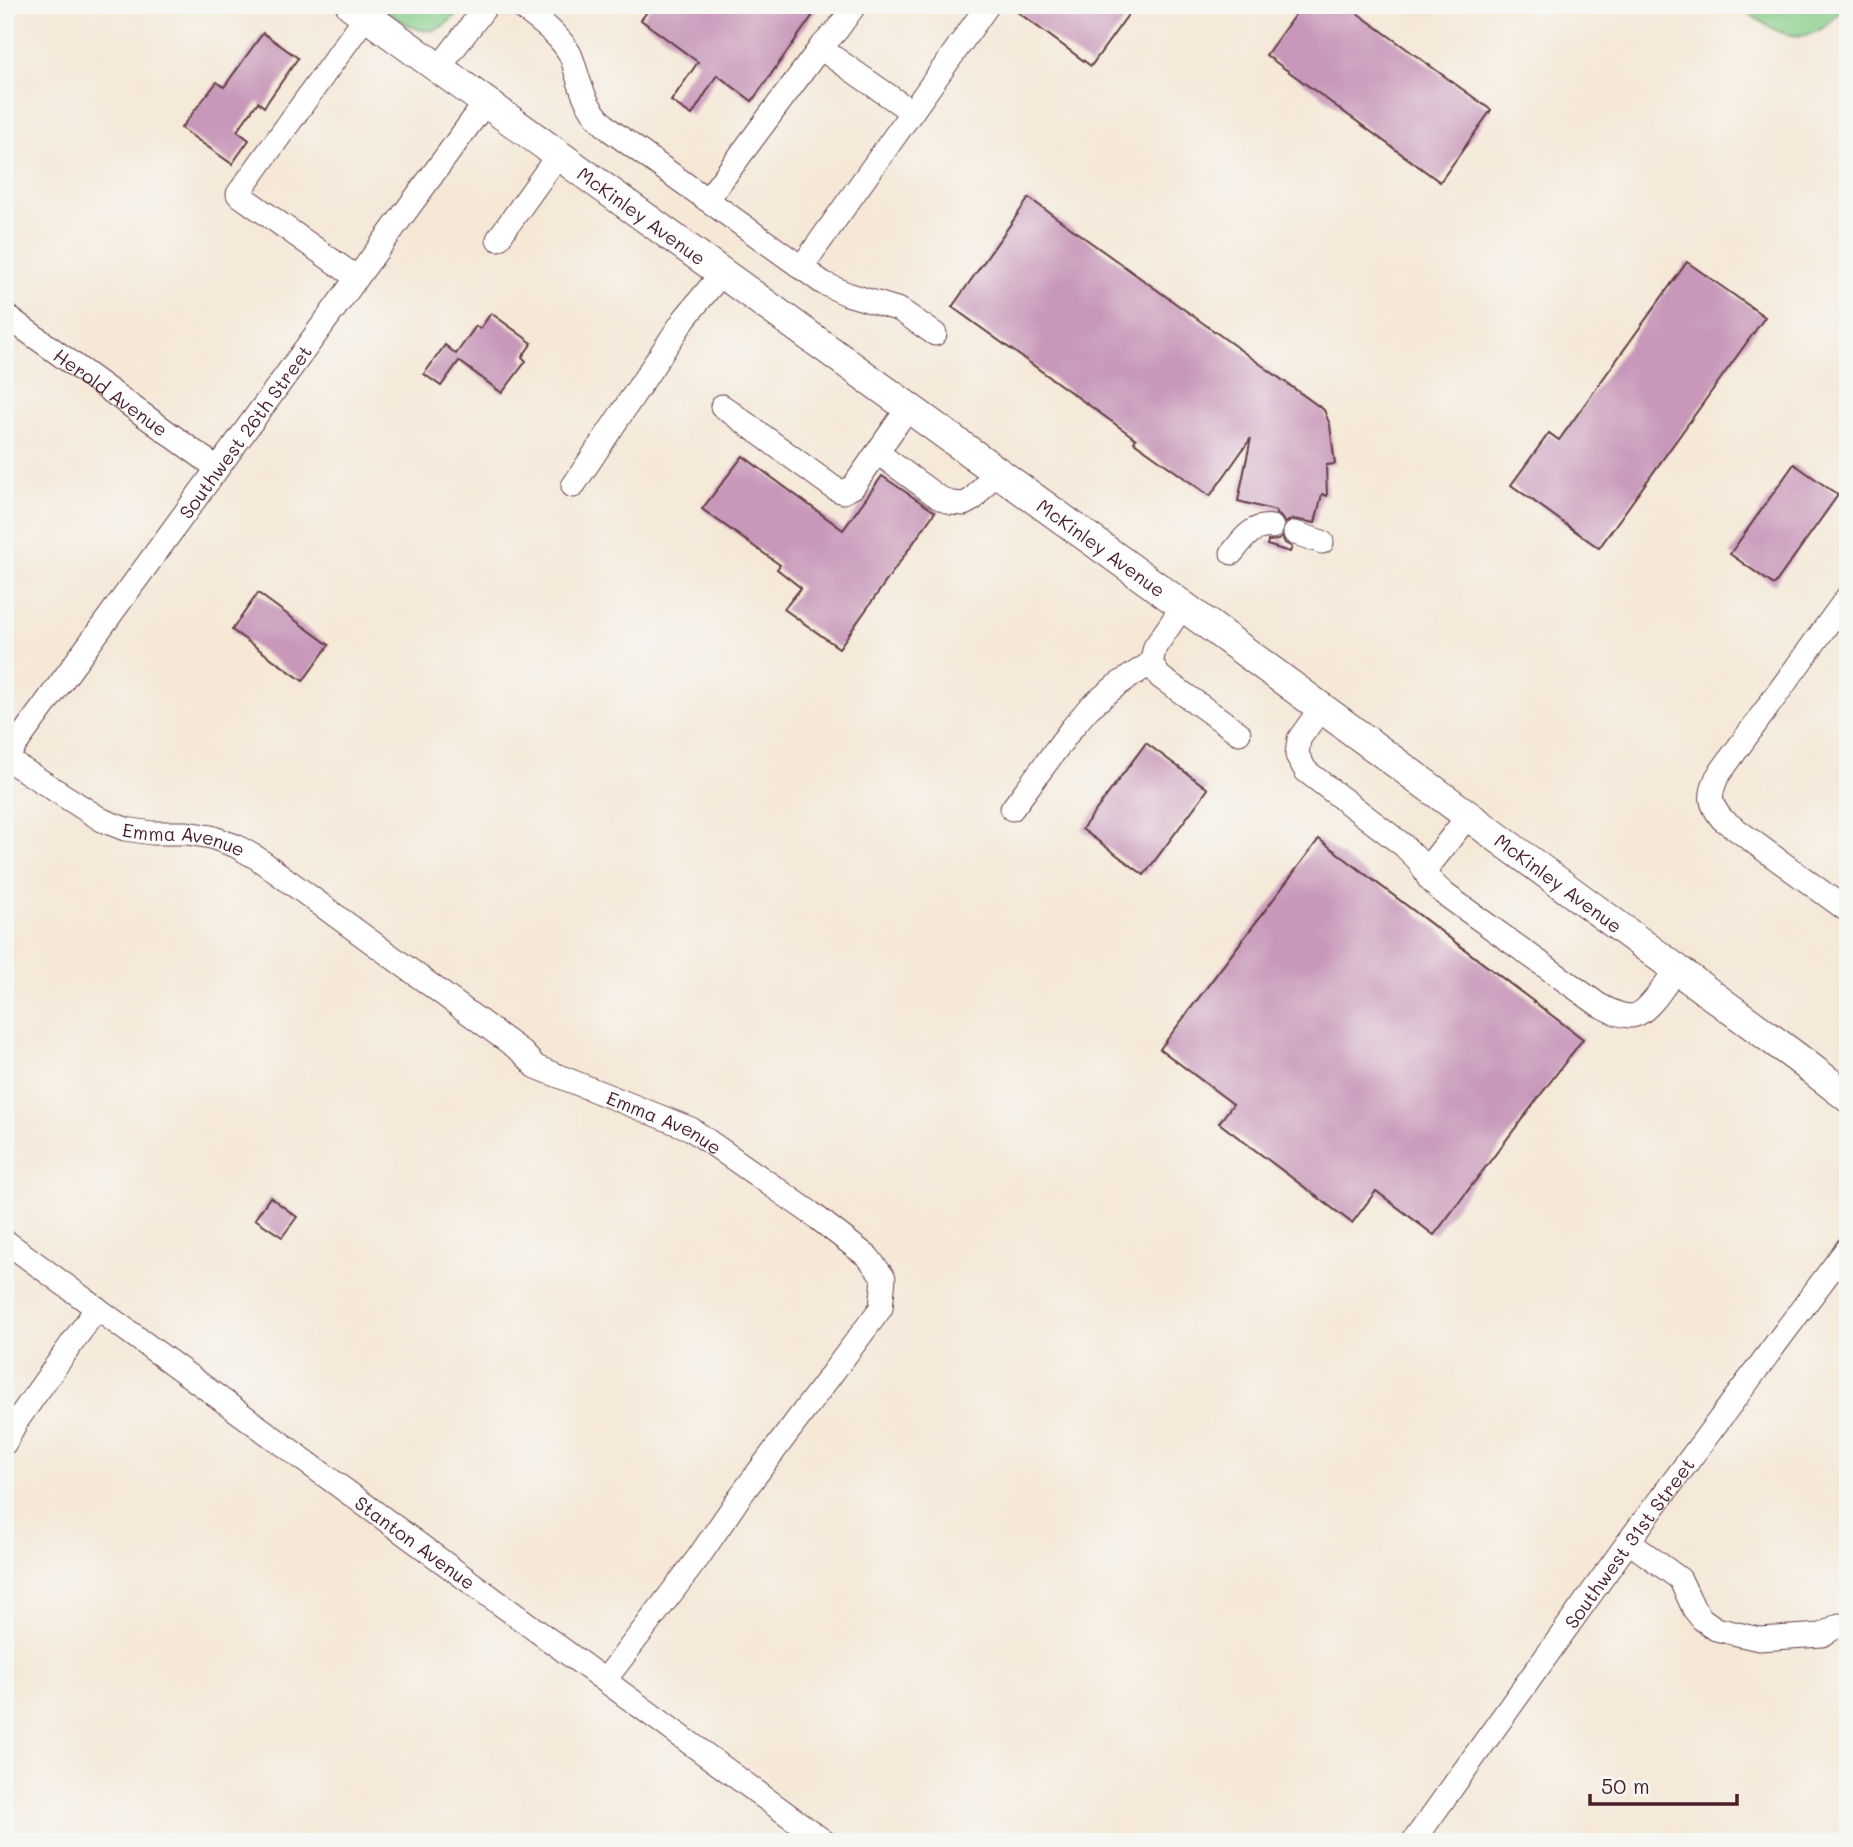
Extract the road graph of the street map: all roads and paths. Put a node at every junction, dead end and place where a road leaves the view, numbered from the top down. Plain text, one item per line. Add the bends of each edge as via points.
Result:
1 (487, 5) edge
2 (519, 5) edge
3 (855, 5) edge
4 (988, 5) edge
5 (358, 11) edge
6 (820, 48) junction
7 (439, 68) junction
8 (485, 103) junction
9 (912, 112) junction
10 (558, 155) junction
11 (707, 200) junction
12 (498, 239) dead end
13 (801, 268) junction
14 (722, 273) junction
15 (357, 278) junction
16 (5, 315) edge
17 (935, 334) dead end
18 (722, 406) dead end
19 (908, 408) junction
20 (878, 453) junction
21 (217, 468) junction
22 (996, 471) junction
23 (573, 486) dead end
24 (1272, 527) dead end
25 (1295, 533) dead end
26 (1322, 542) dead end
27 (1232, 552) dead end
28 (1848, 596) edge
29 (1183, 606) junction
30 (1151, 663) junction
31 (1321, 708) junction
32 (1238, 733) dead end
33 (5, 758) edge
34 (1012, 809) dead end
35 (1468, 816) junction
36 (1425, 871) junction
37 (1848, 911) edge
38 (1676, 969) junction
39 (1848, 1097) edge
40 (5, 1241) edge
41 (1848, 1247) edge
42 (97, 1308) junction
43 (5, 1443) edge
44 (1629, 1542) junction
45 (1839, 1625) dead end
46 (605, 1680) junction
47 (825, 1842) edge
48 (1413, 1842) edge

1 - 7 street
2 - 11 street via 562,41 598,120
3 - 6 street
4 - 9 street
5 - 7 main road, McKinley Avenue
5 - 15 street via 237,194
6 - 9 street
6 - 11 street
7 - 8 main road, McKinley Avenue
8 - 10 main road, McKinley Avenue
8 - 15 street, Southwest 26th Street
9 - 13 street
10 - 12 street
10 - 14 main road, McKinley Avenue
11 - 13 street
13 - 17 street via 847,294 900,310
14 - 19 main road, McKinley Avenue
14 - 23 street via 685,318
15 - 21 street, Southwest 26th Street
16 - 21 street, Herold Avenue
18 - 20 street via 843,492 853,487
19 - 20 street
19 - 22 main road, McKinley Avenue
20 - 22 street via 951,503 974,499
21 - 33 street, Southwest 26th Street
22 - 29 main road, McKinley Avenue
24 - 27 street via 1247,534
25 - 26 street
28 - 37 street via 1717,777 1711,802 1722,819
29 - 30 street via 1155,647
29 - 31 main road, McKinley Avenue
30 - 32 street via 1160,677
30 - 34 street via 1089,708
31 - 35 main road, McKinley Avenue
31 - 36 street via 1299,739 1297,755 1306,771 1402,845
33 - 46 street, Emma Avenue via 102,820 125,829 187,833 236,846 522,1052 536,1067 691,1129 868,1257 884,1278 881,1308
35 - 36 street
35 - 38 main road, McKinley Avenue
36 - 38 street via 1443,893 1599,1005 1617,1013 1633,1016 1646,1010
38 - 39 main road, McKinley Avenue
40 - 42 street, Stanton Avenue
41 - 44 street, Southwest 31st Street
42 - 43 street
42 - 46 street, Stanton Avenue
44 - 45 street via 1680,1579 1694,1609 1717,1629 1759,1639 1822,1635
44 - 48 street, Southwest 31st Street
46 - 47 street, Stanton Avenue

